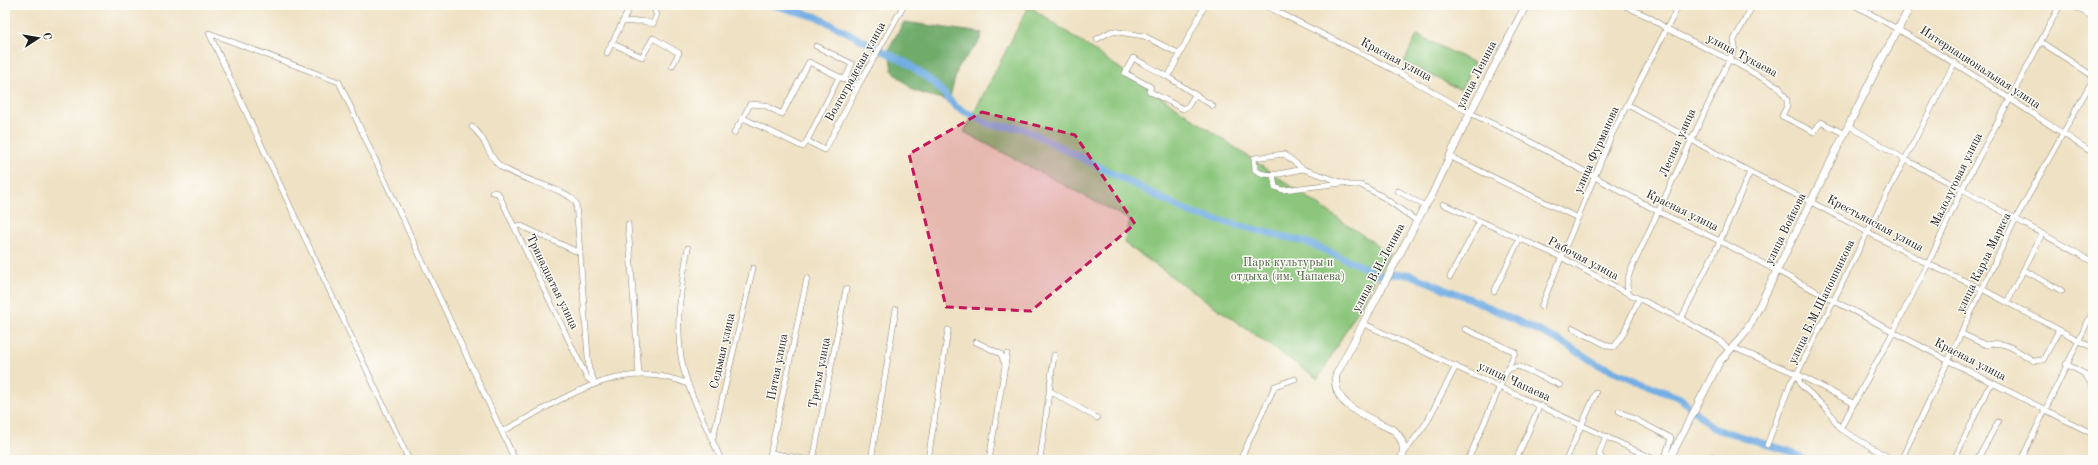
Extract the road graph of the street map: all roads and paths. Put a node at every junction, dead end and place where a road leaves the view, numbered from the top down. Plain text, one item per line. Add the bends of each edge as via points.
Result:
1 (631, 5) edge
2 (658, 5) edge
3 (904, 5) edge
4 (1205, 5) edge
5 (1264, 5) edge
6 (1526, 5) edge
7 (1623, 5) edge
8 (1679, 5) edge
9 (1753, 5) edge
10 (1854, 5) edge
11 (1911, 5) edge
12 (2060, 5) edge
13 (2072, 5) edge
14 (2093, 17) edge
15 (622, 22) junction
16 (1667, 29) junction
17 (1899, 29) junction
18 (1097, 39) dead end
19 (2040, 42) junction
20 (612, 43) junction
21 (816, 46) dead end
22 (607, 53) dead end
23 (1180, 54) junction
24 (1728, 59) junction
25 (1955, 62) junction
26 (672, 66) dead end
27 (839, 77) junction
28 (1168, 77) junction
29 (2093, 77) edge
30 (845, 79) junction
31 (858, 86) junction
32 (1195, 95) junction
33 (2009, 99) junction
34 (1628, 105) junction
35 (1213, 106) dead end
36 (1470, 113) junction
37 (743, 118) junction
38 (1849, 126) junction
39 (472, 127) dead end
40 (734, 133) dead end
41 (2062, 133) junction
42 (1845, 134) junction
43 (1691, 138) junction
44 (807, 141) junction
45 (2093, 153) edge
46 (1451, 157) junction
47 (1904, 159) junction
48 (1303, 169) junction
49 (1750, 172) junction
50 (1273, 174) junction
51 (1594, 178) junction
52 (1345, 183) junction
53 (1962, 189) junction
54 (1398, 191) dead end
55 (492, 192) dead end
56 (1811, 202) junction
57 (1443, 204) dead end
58 (1424, 206) junction
59 (1659, 212) junction
60 (1578, 218) junction
61 (2015, 220) junction
62 (1417, 221) junction
63 (1480, 221) junction
64 (628, 224) dead end
65 (515, 227) junction
66 (1868, 231) junction
67 (2042, 234) junction
68 (1520, 238) junction
69 (1720, 241) junction
70 (688, 248) dead end
71 (580, 253) junction
72 (1561, 257) junction
73 (2093, 262) edge
74 (1928, 264) junction
75 (753, 268) dead end
76 (2024, 270) junction
77 (1777, 272) junction
78 (1450, 277) dead end
79 (807, 278) dead end
80 (846, 289) dead end
81 (1982, 289) junction
82 (2062, 291) dead end
83 (1494, 292) dead end
84 (1628, 293) junction
85 (1639, 298) junction
86 (1834, 302) junction
87 (2007, 302) junction
88 (1541, 307) dead end
89 (896, 309) dead end
90 (2093, 312) edge
91 (1682, 319) junction
92 (1362, 323) junction
93 (1573, 328) dead end
94 (1464, 329) dead end
95 (948, 330) dead end
96 (2059, 330) junction
97 (1893, 332) junction
98 (1962, 334) junction
99 (2078, 340) junction
100 (976, 342) dead end
101 (2093, 348) edge
102 (1731, 349) junction
103 (1007, 354) dead end
104 (1054, 355) dead end
105 (1949, 361) junction
106 (2066, 364) junction
107 (1005, 366) junction
108 (1456, 366) junction
109 (1507, 370) junction
110 (1797, 374) junction
111 (639, 375) junction
112 (1295, 379) dead end
113 (595, 383) junction
114 (688, 384) junction
115 (1995, 384) junction
116 (1560, 385) dead end
117 (1501, 386) junction
118 (2093, 387) edge
119 (1050, 391) junction
120 (1596, 393) dead end
121 (1854, 404) junction
122 (1540, 405) junction
123 (2046, 410) junction
124 (1619, 411) dead end
125 (1097, 418) dead end
126 (1998, 422) dead end
127 (1583, 425) junction
128 (1840, 429) junction
129 (503, 431) junction
130 (2093, 434) edge
131 (1606, 436) junction
132 (713, 438) junction
133 (1767, 445) dead end
134 (771, 452) junction
135 (1404, 453) junction
136 (1712, 456) dead end
137 (1670, 459) edge
138 (409, 460) edge
139 (515, 460) edge
140 (721, 460) edge
141 (769, 460) edge
142 (809, 460) edge
143 (813, 460) edge
144 (871, 460) edge
145 (928, 460) edge
146 (990, 460) edge
147 (1040, 460) edge
148 (1240, 460) edge
149 (1401, 460) edge
150 (1468, 460) edge
151 (1516, 460) edge
152 (1566, 460) edge
153 (1603, 460) edge
154 (1656, 460) edge
155 (1721, 460) edge
156 (1893, 460) edge
157 (1901, 460) edge
158 (1954, 460) edge
159 (1977, 460) edge
160 (2021, 460) edge

1 - 15 street
2 - 15 street via 653,24 643,21
3 - 31 street, Волгоградская улица
4 - 23 street
5 - 36 street, Красная улица via 1408,77
6 - 36 main road, улица Ленина
7 - 16 street, улица Тукаева
8 - 16 street, улица Фурманова
9 - 24 street, Лесная улица via 1734,40 1735,47
10 - 17 street, Интернациональная улица
11 - 17 main road, улица Войкова
12 - 19 street, Малолуговая улица
13 - 14 street
15 - 20 street
16 - 24 street, улица Тукаева
16 - 34 street, улица Фурманова
17 - 25 street, Интернациональная улица
17 - 38 main road, улица Войкова
18 - 23 street via 1112,31 1144,36
19 - 29 street
19 - 33 street, Малолуговая улица
20 - 22 street
20 - 26 street via 642,57 653,38 679,53
21 - 30 street via 852,64
23 - 28 street
24 - 42 street, улица Тукаева via 1779,87 1787,100 1782,116 1814,132 1821,122
24 - 43 street, Лесная улица
25 - 33 street, Интернациональная улица
25 - 47 street, улица Б.М.Шапошникова
27 - 30 street
27 - 37 street via 809,62 782,114 764,105 750,104
27 - 44 street
28 - 32 street
28 - 32 street via 1133,58 1125,72 1151,87 1149,91 1183,109
29 - 41 street, улица Карла Маркса
30 - 31 street
31 - 44 street, Волгоградская улица via 825,150
32 - 35 street
33 - 41 street, Интернациональная улица
33 - 53 street, Малолуговая улица
34 - 43 street, Крестьянская улица
34 - 51 street, улица Фурманова via 1612,134
36 - 46 main road, улица Ленина
36 - 51 street, Красная улица via 1527,140
37 - 40 street
37 - 44 street via 803,148
38 - 42 main road, улица Войкова
38 - 47 street
39 - 71 street via 498,165 563,193 576,203
41 - 45 street, Интернациональная улица
41 - 61 street, улица Карла Маркса
42 - 56 main road, улица Войкова
43 - 49 street, Крестьянская улица
43 - 59 street, Лесная улица
46 - 58 main road, улица В.И.Ленина
46 - 60 street
47 - 53 street
47 - 66 street, улица Б.М.Шапошникова
48 - 50 street
48 - 50 street via 1284,154 1254,158 1255,170 1260,174
48 - 52 street
49 - 56 street, Крестьянская улица
49 - 69 street
50 - 52 street via 1275,187 1283,190
51 - 59 street, Красная улица
51 - 60 street, улица Фурманова
52 - 62 street via 1361,185
53 - 61 street
53 - 74 street, Малолуговая улица
54 - 58 street
55 - 65 street, Тринадцатая улица via 498,193
56 - 66 street, Крестьянская улица
56 - 77 main road, улица Войкова
57 - 63 street, Рабочая улица
58 - 62 main road, улица В.И.Ленина
59 - 69 street, Красная улица
59 - 84 street, Лесная улица via 1630,272
60 - 72 street, улица Фурманова
61 - 67 street
61 - 81 street, улица Карла Маркса
62 - 92 main road, улица В.И.Ленина
63 - 68 street, Рабочая улица
63 - 78 street
64 - 111 street
65 - 71 street via 519,225
65 - 113 street, Тринадцатая улица via 587,378
66 - 74 street, Крестьянская улица
66 - 86 street, улица Б.М.Шапошникова
67 - 73 street
67 - 76 street
68 - 72 street, Рабочая улица
68 - 83 street
69 - 77 street, Красная улица
69 - 91 street
70 - 114 street via 680,290 680,350
71 - 113 street via 589,369
72 - 84 street, Рабочая улица
72 - 88 street, улица Фурманова
74 - 81 street, Крестьянская улица
74 - 97 street, Малолуговая улица
75 - 132 street, Седьмая улица
76 - 82 street
76 - 87 street
77 - 86 street, Красная улица
77 - 102 main road, улица Войкова via 1751,323
79 - 134 street, Пятая улица
80 - 143 street, Третья улица
81 - 87 street, Крестьянская улица
81 - 98 street, улица Карла Маркса
84 - 85 street, Рабочая улица
85 - 91 street, Рабочая улица
85 - 93 street via 1622,336 1614,347
86 - 97 street, Красная улица
86 - 110 street, улица Б.М.Шапошникова
87 - 96 street, Крестьянская улица
89 - 144 street
90 - 99 street
91 - 102 street, Рабочая улица
92 - 108 street, улица Чапаева
92 - 135 main road, улица В.И.Ленина via 1336,375 1336,391 1352,408 1395,431 1403,443
94 - 109 street via 1515,352
95 - 145 street
96 - 98 street via 2043,360 2038,361 2003,343 1994,342 1986,345
96 - 99 street, Крестьянская улица
97 - 105 street, Красная улица
97 - 121 street, Малолуговая улица
98 - 105 street, улица Карла Маркса
99 - 101 street, Крестьянская улица
99 - 106 street
100 - 107 street via 1000,354
102 - 110 street, Рабочая улица
102 - 137 main road, улица Войкова via 1720,361
103 - 107 street
104 - 119 street
105 - 115 street, Красная улица
105 - 157 street, улица Карла Маркса
106 - 118 street via 2085,374
106 - 123 street
107 - 146 street
108 - 117 street, улица Чапаева
108 - 135 street via 1427,422
109 - 116 street via 1518,366
109 - 117 street
110 - 121 street, Рабочая улица
110 - 128 street via 1801,384 1828,410
110 - 133 street, улица Б.М.Шапошникова via 1790,382
111 - 113 street via 612,377
111 - 114 street via 658,375
112 - 148 street via 1275,386
113 - 129 street
114 - 132 street
115 - 123 street, Красная улица
115 - 158 street via 1987,390
117 - 122 street, улица Чапаева
117 - 150 street
119 - 125 street
119 - 147 street
120 - 127 street
121 - 128 street, Малолуговая улица
122 - 127 street, улица Чапаева
122 - 151 street
123 - 130 street, Красная улица
123 - 160 street
124 - 137 street, улица Войкова via 1671,438 1666,454
126 - 159 street
127 - 131 street, улица Чапаева
127 - 152 street
128 - 156 street
129 - 138 street via 339,82 209,33
129 - 139 street
131 - 153 street via 1599,454
131 - 154 street, улица Чапаева
132 - 140 street
134 - 141 street, Пятая улица
134 - 142 street
135 - 149 main road
136 - 155 street

